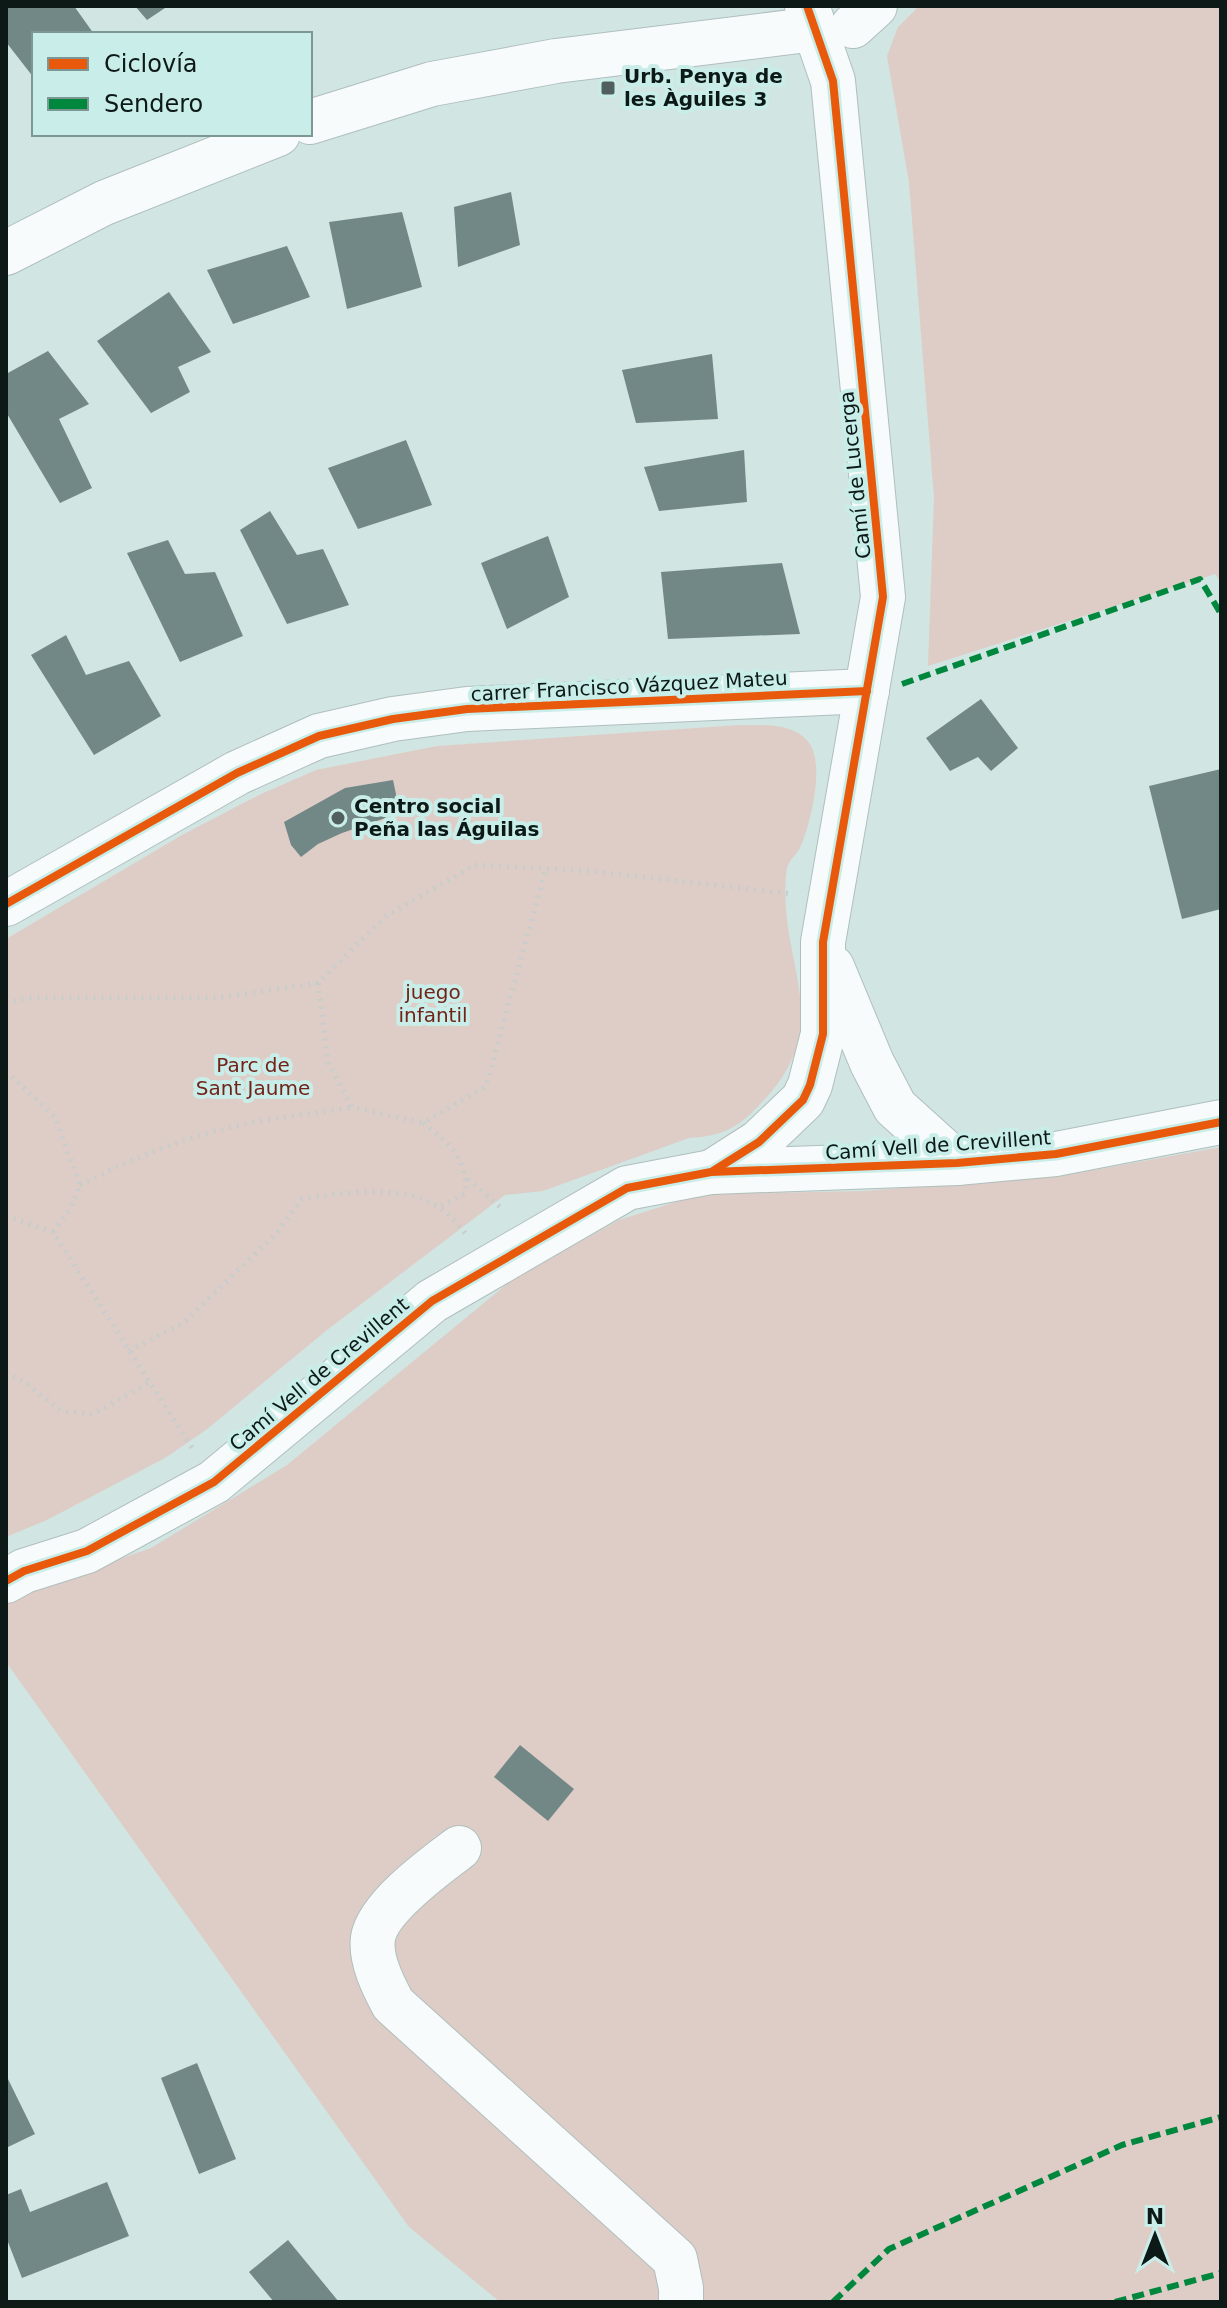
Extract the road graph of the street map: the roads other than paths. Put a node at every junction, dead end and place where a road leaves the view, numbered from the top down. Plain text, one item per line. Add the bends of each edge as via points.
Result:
1 (838, 17) edge
2 (312, 121) edge
3 (273, 136) edge
4 (6, 253) edge
5 (867, 691) junction
6 (6, 904) edge
7 (823, 942) junction
8 (879, 1077) junction
9 (803, 1100) junction
10 (1221, 1122) edge
11 (957, 1163) junction
12 (844, 1168) junction
13 (711, 1172) junction
14 (12, 1574) edge
15 (459, 1848) dead end
16 (681, 2302) edge

1 - 2 street via 432,84
1 - 5 street, Camí de Lucerga via 833,81 883,597
3 - 4 street via 104,203
5 - 6 street, carrer Francisco Vázquez Mateu via 467,709 319,736 237,773
5 - 7 street, Camí de Lucerga
7 - 8 street
7 - 9 street, Camí de Lucerga via 823,1034
8 - 11 street via 895,1107
8 - 12 street via 878,1125 866,1154
9 - 12 street via 812,1133
9 - 13 street via 759,1142
10 - 11 street, Camí Vell de Crevillent via 1056,1154
11 - 12 street, Camí Vell de Crevillent
12 - 13 street, Camí Vell de Crevillent
13 - 14 street, Camí Vell de Crevillent via 627,1188 432,1301 214,1482 87,1551
15 - 16 street via 408,1886 383,1919 373,1937 378,1976 393,2004 675,2259

